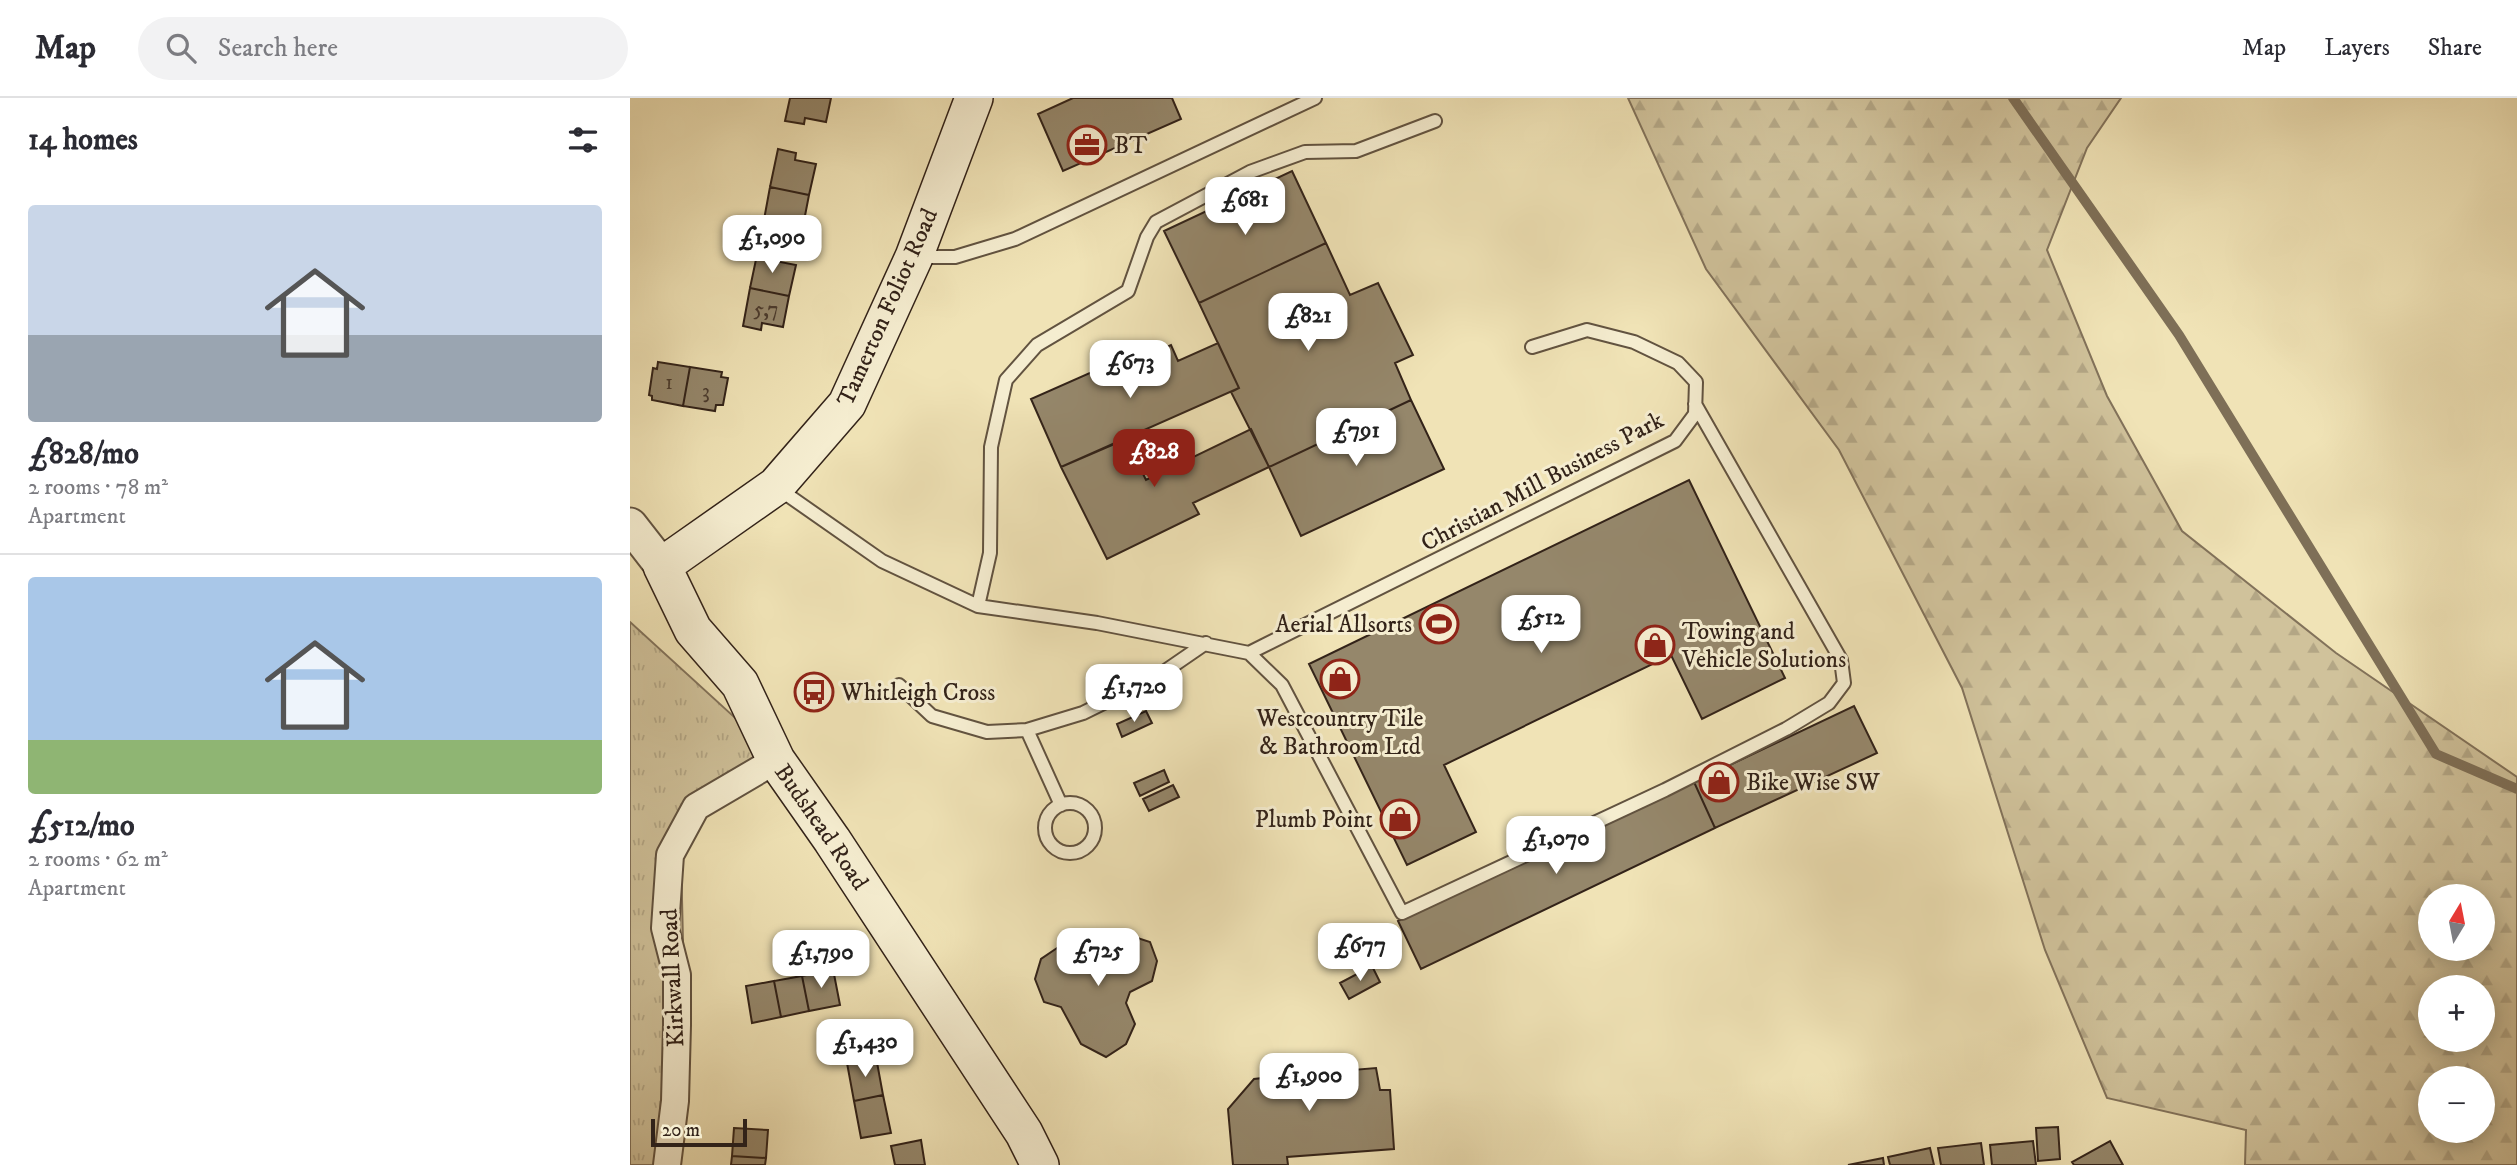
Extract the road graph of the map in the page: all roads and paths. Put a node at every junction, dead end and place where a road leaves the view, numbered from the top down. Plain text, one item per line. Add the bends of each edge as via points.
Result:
1 (974, 98) edge
2 (1315, 98) edge
3 (1435, 121) dead end
4 (914, 257) junction
5 (1532, 347) dead end
6 (1695, 404) junction
7 (776, 486) junction
8 (630, 525) edge
9 (663, 566) junction
10 (978, 606) junction
11 (1206, 643) junction
12 (1249, 653) junction
13 (899, 685) dead end
14 (1027, 730) junction
15 (776, 760) junction
16 (1060, 805) junction
17 (667, 1165) edge
18 (1040, 1165) edge

1 - 4 main road, Tamerton Foliot Road
2 - 4 lane via 1015,239 955,257
3 - 10 lane via 1356,151 1306,152 1250,172 1156,222 1128,291 1037,345 1006,380 991,447 990,553
4 - 7 main road, Tamerton Foliot Road via 847,404
5 - 6 lane, Christian Mill Business Park via 1587,330 1634,342 1678,363 1696,382
6 - 12 lane, Christian Mill Business Park via 1695,414 1675,441
6 - 12 lane via 1841,660 1844,683 1829,703 1786,729 1402,913 1282,685
7 - 9 main road, Tamerton Foliot Road
7 - 10 lane via 882,561
8 - 9 street, Budshead Road
9 - 15 main road, Budshead Road via 693,630 740,684
10 - 11 lane
11 - 12 lane
11 - 14 lane via 1158,676 1083,713
13 - 14 lane via 932,716 987,732
14 - 16 lane
15 - 17 street, Kirkwall Road via 696,807 670,855 666,928 677,975 677,1025
15 - 18 main road, Budshead Road via 1024,1133
16 - 16 lane via 1084,807 1094,819 1091,842 1079,852 1062,852 1049,841 1045,824

